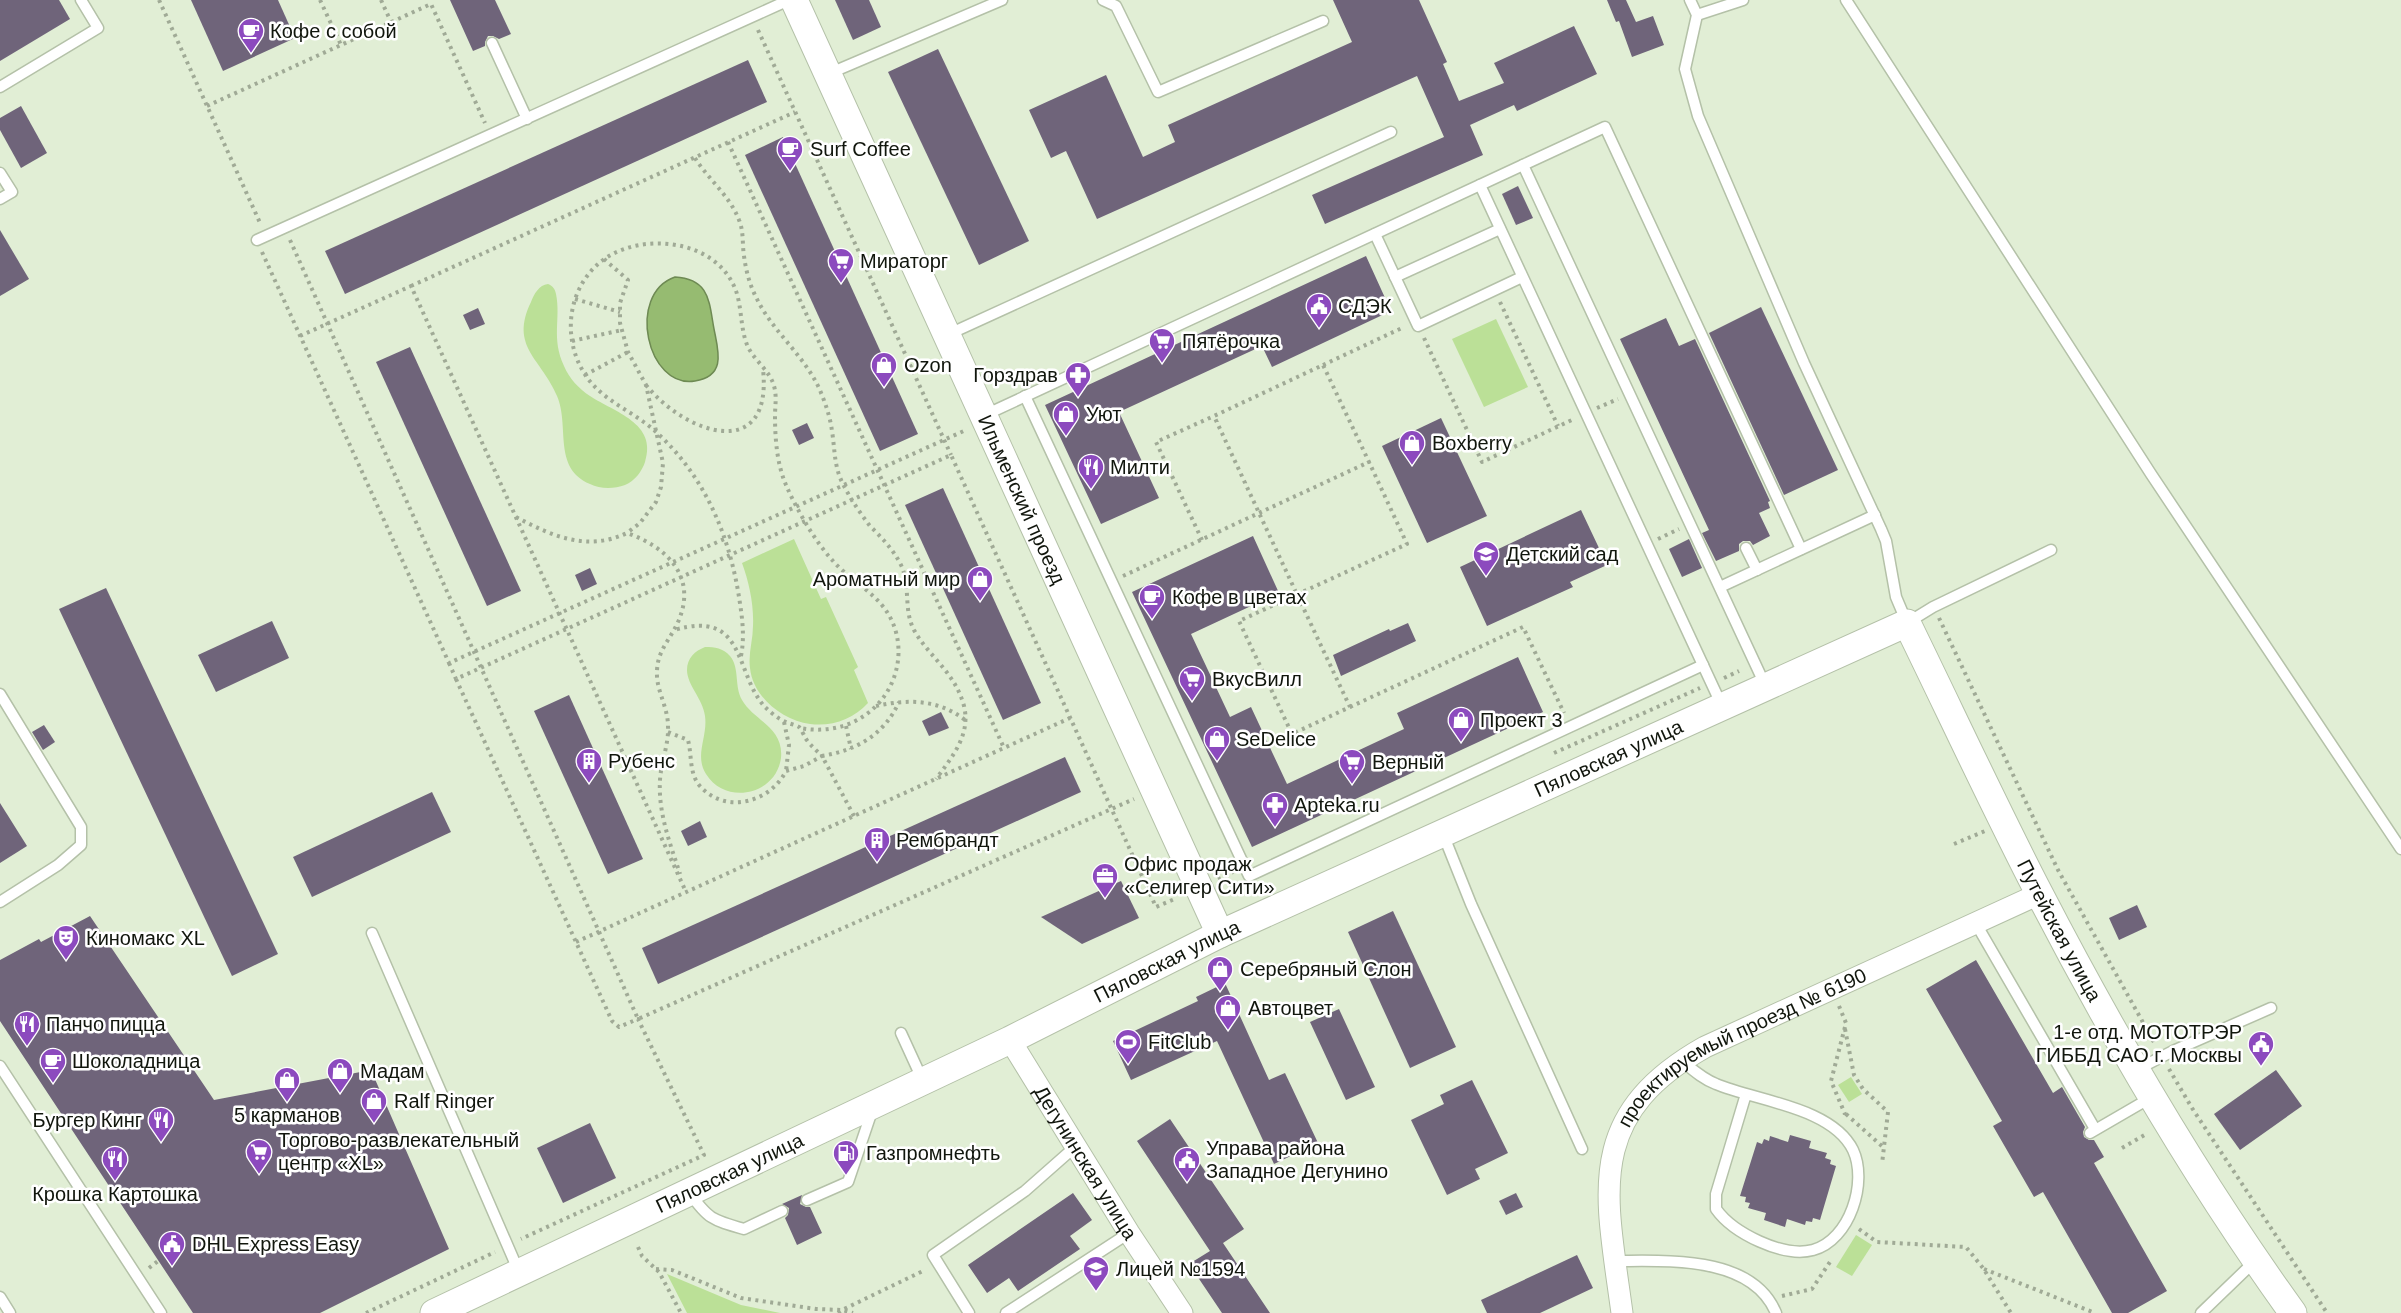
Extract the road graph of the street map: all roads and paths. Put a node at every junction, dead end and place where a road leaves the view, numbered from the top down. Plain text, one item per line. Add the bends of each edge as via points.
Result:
1 (81, 0) edge
2 (159, 0) edge
3 (320, 0) edge
4 (381, 0) edge
5 (789, 0) edge
6 (794, 0) edge
7 (1002, 0) edge
8 (1103, 0) edge
9 (1690, 0) edge
10 (1743, 0) edge
11 (1846, 0) edge
12 (1697, 15) junction
13 (752, 17) junction
14 (1323, 21) dead end
15 (391, 22) junction
16 (492, 43) dead end
17 (341, 45) junction
18 (828, 74) junction
19 (0, 87) edge
20 (207, 106) junction
21 (795, 112) junction
22 (527, 119) junction
23 (1391, 132) dead end
24 (491, 135) junction
25 (729, 142) junction
26 (695, 158) junction
27 (1523, 165) junction
28 (0, 173) edge
29 (1479, 185) junction
30 (0, 199) edge
31 (284, 228) junction
32 (1500, 229) junction
33 (1375, 234) junction
34 (262, 238) junction
35 (604, 259) junction
36 (1395, 277) junction
37 (1522, 277) junction
38 (411, 286) junction
39 (1494, 290) junction
40 (574, 299) junction
41 (620, 312) junction
42 (327, 324) junction
43 (1417, 324) junction
44 (622, 330) junction
45 (947, 335) junction
46 (300, 336) junction
47 (572, 340) junction
48 (628, 352) junction
49 (1323, 365) junction
50 (763, 368) junction
51 (585, 375) junction
52 (646, 385) junction
53 (1629, 393) junction
54 (1025, 396) junction
55 (1586, 413) junction
56 (1214, 416) junction
57 (985, 418) junction
58 (1558, 426) junction
59 (656, 431) junction
60 (944, 440) junction
61 (951, 455) junction
62 (1369, 462) junction
63 (878, 470) junction
64 (843, 485) junction
65 (884, 485) junction
66 (852, 500) junction
67 (797, 506) junction
68 (1259, 513) junction
69 (1875, 515) junction
70 (515, 516) junction
71 (806, 521) junction
72 (627, 532) junction
73 (725, 538) junction
74 (1202, 540) junction
75 (1746, 548) dead end
76 (1801, 549) junction
77 (2050, 550) dead end
78 (730, 555) junction
79 (674, 562) junction
80 (1756, 570) junction
81 (680, 578) junction
82 (1112, 581) junction
83 (1720, 587) junction
84 (1297, 594) junction
85 (1933, 607) junction
86 (560, 613) junction
87 (1907, 623) junction
88 (566, 629) junction
89 (674, 630) junction
90 (474, 652) junction
91 (741, 656) junction
92 (449, 663) junction
93 (1703, 665) junction
94 (481, 668) junction
95 (456, 679) junction
96 (1766, 687) junction
97 (0, 694) edge
98 (899, 702) junction
99 (876, 706) junction
100 (1350, 707) junction
101 (1723, 707) junction
102 (1070, 718) junction
103 (965, 720) junction
104 (784, 721) junction
105 (846, 726) junction
106 (1570, 727) junction
107 (800, 728) junction
108 (668, 732) junction
109 (1577, 743) dead end
110 (1004, 748) junction
111 (851, 749) junction
112 (822, 756) junction
113 (786, 771) junction
114 (936, 779) junction
115 (1154, 790) junction
116 (1112, 809) junction
117 (854, 816) junction
118 (1443, 834) junction
119 (2401, 849) edge
120 (686, 892) junction
121 (2039, 894) junction
122 (1177, 898) dead end
123 (0, 902) edge
124 (1975, 922) junction
125 (599, 931) junction
126 (372, 933) dead end
127 (1220, 934) junction
128 (576, 942) junction
129 (1838, 1005) dead end
130 (2271, 1008) dead end
131 (638, 1019) junction
132 (1845, 1029) junction
133 (901, 1033) dead end
134 (1010, 1040) junction
135 (2162, 1057) junction
136 (1682, 1060) junction
137 (0, 1066) edge
138 (2136, 1070) junction
139 (923, 1081) junction
140 (1746, 1094) junction
141 (2152, 1097) junction
142 (875, 1103) junction
143 (1845, 1114) junction
144 (2149, 1133) dead end
145 (1842, 1135) junction
146 (1076, 1146) junction
147 (1884, 1147) junction
148 (2122, 1148) dead end
149 (1582, 1149) dead end
150 (1882, 1164) dead end
151 (689, 1192) junction
152 (807, 1200) dead end
153 (782, 1212) dead end
154 (1853, 1226) dead end
155 (1130, 1233) junction
156 (507, 1246) junction
157 (638, 1247) dead end
158 (1615, 1261) junction
159 (2256, 1261) junction
160 (939, 1263) junction
161 (1983, 1268) junction
162 (656, 1269) junction
163 (519, 1272) junction
164 (0, 1297) edge
165 (840, 1312) edge
166 (10, 1313) edge
167 (161, 1313) edge
168 (366, 1313) edge
169 (434, 1313) edge
170 (681, 1313) edge
171 (853, 1313) edge
172 (969, 1313) edge
173 (1006, 1313) edge
174 (1182, 1313) edge
175 (1622, 1313) edge
176 (1776, 1313) edge
177 (2011, 1313) edge
178 (2095, 1313) edge
179 (2201, 1313) edge
180 (2293, 1313) edge
181 (2327, 1313) edge

1 - 19 lane via 98,28
2 - 20 path
3 - 17 path
4 - 15 path
5 - 13 lane
6 - 18 street, Ильменский проезд
7 - 18 lane
8 - 14 lane via 1116,6 1158,92
9 - 12 lane
10 - 12 lane
11 - 119 lane via 2151,474
12 - 69 lane via 1684,69 1698,116 1804,363
13 - 21 path
13 - 22 lane
15 - 17 path
15 - 24 path via 431,4
16 - 22 lane
17 - 20 path
18 - 45 street, Ильменский проезд
20 - 34 path
21 - 25 path
21 - 60 path
22 - 24 lane
23 - 45 lane
24 - 31 lane
25 - 26 path
25 - 63 path
26 - 38 path
26 - 64 path via 739,220 748,276 758,301 802,358 819,388 828,410 836,467
27 - 29 lane
27 - 53 lane
27 - 76 lane via 1605,128
28 - 30 lane via 12,192
29 - 32 lane
29 - 33 lane
31 - 34 lane
31 - 42 path
32 - 36 lane
32 - 37 lane
33 - 36 lane
33 - 54 lane
34 - 46 path
35 - 40 path via 589,273
35 - 41 path via 628,280
35 - 50 path via 629,247 659,244 707,255 733,283 743,333
36 - 43 lane
37 - 39 lane
37 - 55 lane
38 - 42 path
38 - 70 path
39 - 43 lane
39 - 58 path
40 - 41 path
40 - 47 path
41 - 44 path
42 - 46 path
42 - 90 path
43 - 49 path
43 - 58 path via 1482,462
44 - 47 path
44 - 48 path
45 - 57 street, Ильменский проезд
46 - 92 path
47 - 51 path
48 - 51 path
48 - 52 path
49 - 56 path
49 - 62 path
50 - 52 path via 764,393 756,414 749,423 732,431 714,431 693,424 667,407
50 - 67 path via 775,393 779,465
51 - 59 path via 606,397
52 - 59 path
53 - 55 path
53 - 83 lane
54 - 57 lane
54 - 82 lane
55 - 58 path
55 - 93 lane
56 - 68 path
56 - 74 path via 1156,442
57 - 60 path
57 - 115 street, Ильменский проезд
59 - 72 path via 663,463 661,487 650,513
59 - 73 path via 699,485 718,516
60 - 61 path
60 - 63 path
61 - 65 path
61 - 102 path
62 - 68 path
62 - 84 path via 1407,544
63 - 64 path
63 - 65 path
64 - 66 path
64 - 67 path
65 - 66 path
65 - 110 path
66 - 71 path
66 - 103 path via 901,564 911,624 955,685
67 - 71 path
67 - 73 path
68 - 74 path
68 - 84 path
69 - 76 lane
69 - 87 lane via 1886,542 1896,597
70 - 72 path via 567,540 599,542
70 - 86 path
71 - 78 path
71 - 99 path via 834,562 881,603 894,626 897,667 886,694
72 - 79 path via 657,546
73 - 78 path
73 - 79 path
74 - 82 path
75 - 80 lane
76 - 80 lane
77 - 85 lane
78 - 81 path
78 - 91 path via 741,610
79 - 81 path
79 - 86 path
80 - 83 lane
81 - 88 path
81 - 89 path via 684,597
82 - 106 lane via 1249,876
83 - 96 lane
84 - 100 path
84 - 100 path via 1239,621 1282,714 1292,734
85 - 87 lane
85 - 135 path via 2058,870
86 - 88 path
86 - 90 path
87 - 96 street, Пяловская улица
87 - 121 street, Путейская улица
88 - 94 path
88 - 120 path
89 - 91 path via 694,626 714,629 733,642
89 - 108 path via 663,645 657,669
90 - 92 path
90 - 94 path
91 - 104 path via 759,698
92 - 95 path
93 - 101 lane
93 - 106 lane
94 - 95 path
94 - 125 path
95 - 128 path
96 - 101 street, Пяловская улица
97 - 123 lane via 81,827 81,845 58,865
98 - 99 path
98 - 103 path via 939,705
98 - 111 path via 890,720 875,735
99 - 105 path
100 - 106 path via 1523,627
101 - 118 street, Пяловская улица
102 - 110 path
102 - 116 path
103 - 114 path via 960,744
104 - 107 path
104 - 113 path via 789,745
105 - 107 path
105 - 111 path
106 - 109 path
107 - 112 path
108 - 113 path via 687,738 690,762 699,784 724,801 743,802 766,795
108 - 120 path via 660,803
110 - 114 path
111 - 112 path
112 - 113 path
112 - 117 path
114 - 117 path
115 - 116 path
115 - 127 street, Ильменский проезд
116 - 122 path via 1156,907
116 - 131 path
117 - 120 path
118 - 127 street, Пяловская улица
118 - 149 lane
120 - 125 path
121 - 124 street, проектируемый проезд № 6190
121 - 138 street, Путейская улица
124 - 136 street, проектируемый проезд № 6190
124 - 141 lane via 2093,1131
125 - 128 path
125 - 131 path
126 - 156 lane
127 - 134 street, Пяловская улица
128 - 131 path via 614,1024 622,1026
129 - 132 path
130 - 135 lane
131 - 156 path via 704,1155
132 - 143 path via 1831,1081
132 - 147 path via 1854,1075 1888,1112
133 - 139 lane
134 - 139 street, Пяловская улица
134 - 146 street, Дегунинская улица
135 - 138 lane
135 - 181 path
136 - 140 lane via 1706,1080
136 - 158 street, проектируемый проезд № 6190 via 1640,1098 1613,1151 1608,1191
137 - 167 lane
138 - 141 street, Путейская улица
139 - 142 street, Пяловская улица
140 - 145 lane via 1812,1115
140 - 145 lane via 1715,1202 1716,1209 1734,1228 1760,1241 1788,1250 1814,1250 1841,1228 1853,1204 1858,1179 1854,1151
141 - 159 street, Путейская улица
142 - 151 street, Пяловская улица
142 - 152 lane via 848,1182
143 - 145 path
143 - 147 path
144 - 148 path
146 - 155 street, Дегунинская улица
146 - 160 lane via 1025,1191 933,1255
147 - 150 path
151 - 153 lane via 705,1215 744,1229
151 - 163 street, Пяловская улица
154 - 161 path via 1877,1242 1966,1247
155 - 173 lane
155 - 174 street, Дегунинская улица
156 - 163 lane
156 - 168 path
157 - 162 path
158 - 175 street, проектируемый проезд № 6190
158 - 176 lane via 1664,1261 1717,1268 1757,1287
159 - 179 lane
159 - 180 street, Путейская улица
160 - 165 path
160 - 172 lane
161 - 177 path
161 - 178 path
162 - 165 path via 672,1270 741,1298
162 - 170 path
163 - 169 street, Пяловская улица
164 - 166 lane
165 - 171 path

